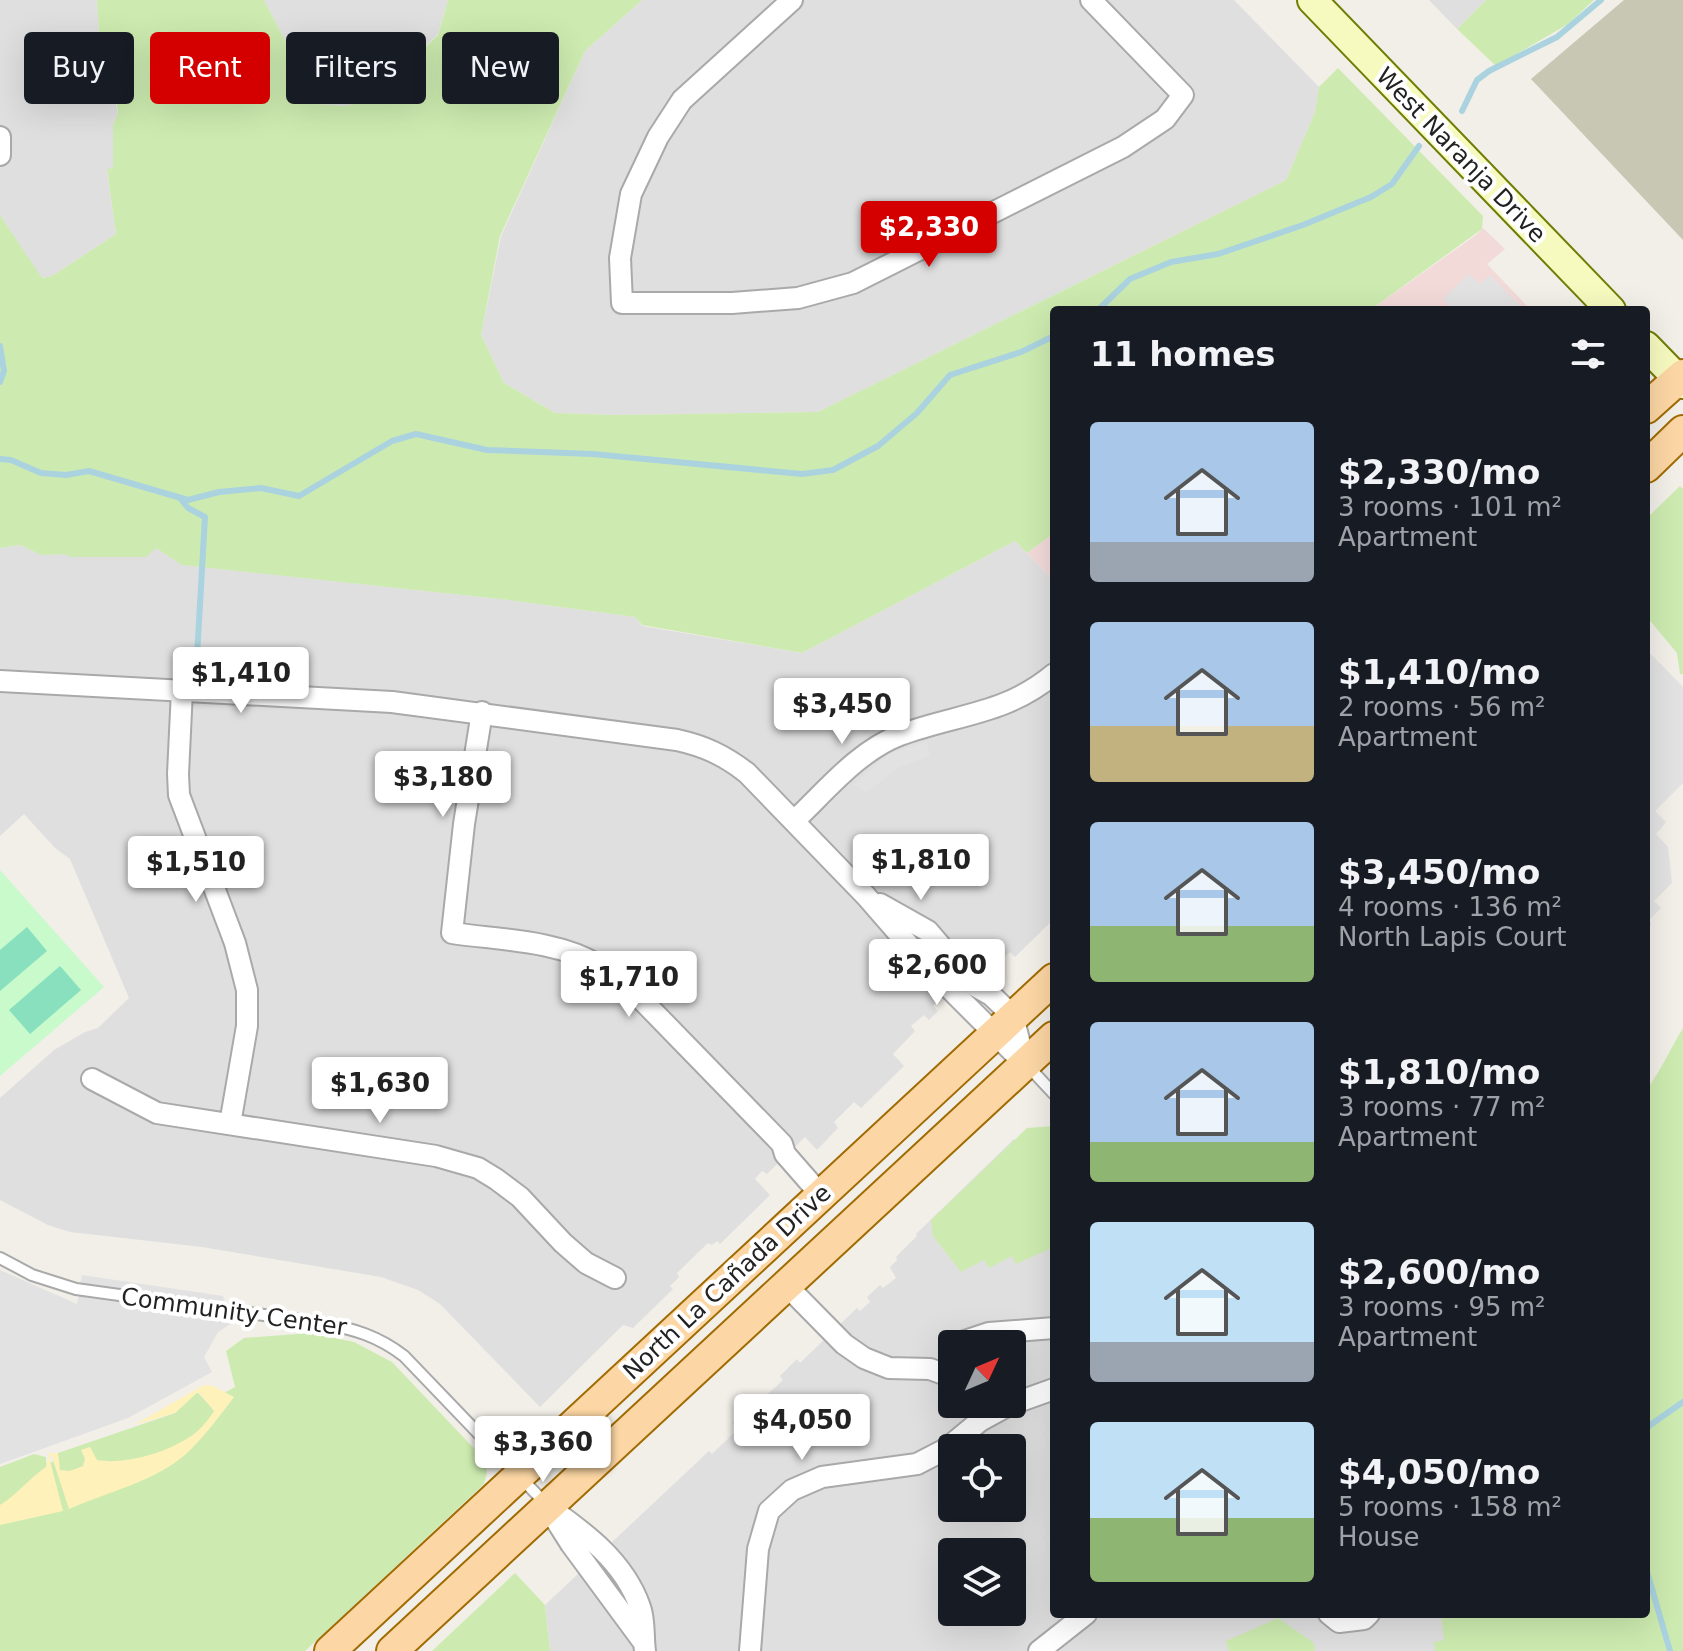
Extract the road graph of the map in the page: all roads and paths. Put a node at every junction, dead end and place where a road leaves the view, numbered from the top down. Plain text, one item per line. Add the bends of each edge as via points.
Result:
1 (792, 0) edge
2 (1091, 0) edge
3 (1318, 2) edge
4 (0, 137) edge
5 (0, 155) edge
6 (1607, 306) edge
7 (1650, 350) edge
8 (1681, 379) edge
9 (1650, 405) edge
10 (1683, 431) edge
11 (1650, 463) edge
12 (1050, 677) edge
13 (0, 681) edge
14 (182, 690) junction
15 (482, 712) junction
16 (794, 821) junction
17 (866, 896) junction
18 (944, 947) junction
19 (926, 965) junction
20 (1050, 983) edge
21 (1004, 1025) junction
22 (1050, 1041) edge
23 (1025, 1064) junction
24 (92, 1079) dead end
25 (1050, 1090) edge
26 (230, 1124) junction
27 (820, 1194) junction
28 (0, 1258) edge
29 (615, 1278) dead end
30 (786, 1285) junction
31 (1050, 1328) edge
32 (1026, 1330) edge
33 (938, 1361) edge
34 (930, 1369) junction
35 (938, 1372) edge
36 (1050, 1390) edge
37 (1026, 1398) edge
38 (984, 1418) edge
39 (519, 1476) junction
40 (547, 1506) junction
41 (1081, 1618) edge
42 (1334, 1618) edge
43 (1365, 1618) edge
44 (645, 1647) edge
45 (330, 1651) edge
46 (392, 1651) edge
47 (750, 1651) edge
48 (1039, 1651) edge

1 - 2 street via 682,100 658,137 631,194 620,258 622,303 798,298 853,283 1123,147 1165,119 1183,95
3 - 6 street, West Naranja Drive
4 - 5 street
7 - 8 street
8 - 9 main road
10 - 11 main road
12 - 16 street via 1001,707 897,736 872,750
13 - 14 street
14 - 15 street
14 - 26 street via 179,795 235,943 247,990 247,1026
15 - 16 street via 705,746 747,773
15 - 27 street via 452,933 559,950 598,965 638,996 782,1144
16 - 17 street
17 - 18 street via 924,928
17 - 19 street
18 - 19 lane
18 - 21 street via 975,986 991,995
19 - 21 street
20 - 21 main road, North La Cañada Drive
21 - 23 street
21 - 27 main road, North La Cañada Drive
22 - 23 main road, North La Cañada Drive
23 - 25 lane
23 - 30 main road, North La Cañada Drive
24 - 26 street via 157,1113
26 - 29 street via 436,1156 478,1168 520,1197 586,1263
27 - 39 main road, North La Cañada Drive
28 - 39 lane, Community Center via 76,1289 362,1331 404,1356
30 - 34 street via 864,1358 889,1368
30 - 40 main road, North La Cañada Drive
31 - 32 street
33 - 34 street
34 - 35 street
36 - 37 street
38 - 47 street via 917,1464 822,1477 792,1490 769,1511 758,1549
39 - 40 lane, Community Center
39 - 45 main road, North La Cañada Drive
40 - 44 street, Community Center via 587,1534 621,1570 641,1608
40 - 46 main road, North La Cañada Drive
41 - 48 street
42 - 43 street

